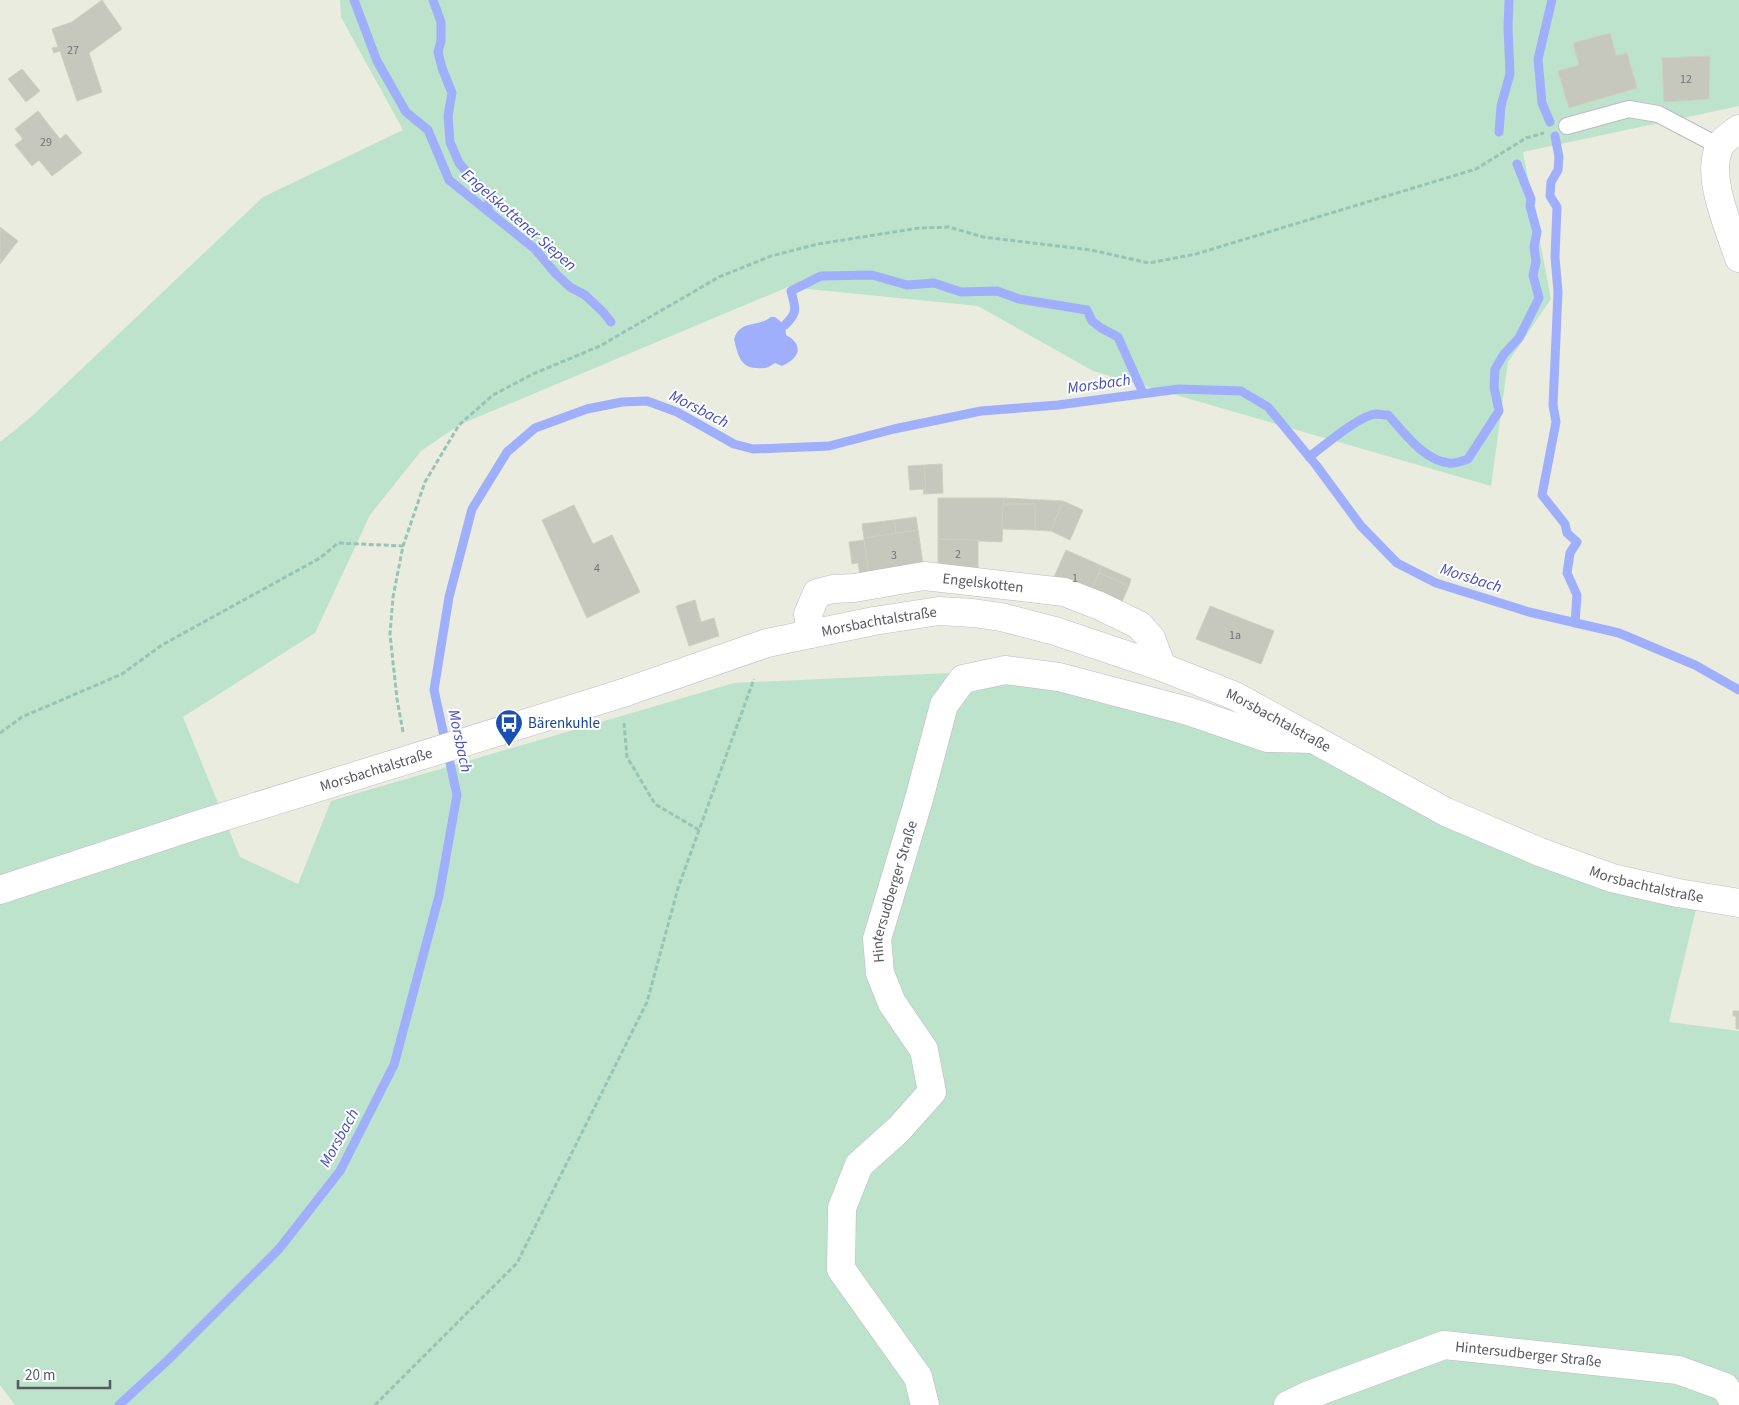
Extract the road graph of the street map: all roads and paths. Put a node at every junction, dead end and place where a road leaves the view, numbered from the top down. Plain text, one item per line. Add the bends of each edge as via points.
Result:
1 (1567, 126) joint
2 (1729, 138) edge
3 (1739, 258) edge
4 (403, 546) junction
5 (811, 634) junction
6 (767, 643) junction
7 (1162, 667) junction
8 (0, 733) edge
9 (1313, 739) junction
10 (416, 757) junction
11 (627, 758) dead end
12 (698, 830) junction
13 (0, 890) edge
14 (1739, 903) edge
15 (376, 1405) edge
16 (925, 1405) edge
17 (1288, 1405) edge
18 (1736, 1405) edge

1 - 2 lane via 1629,109 1658,114
1 - 4 path via 1526,138 1476,169 1196,254 1149,263 1091,250 983,236 949,228 919,228 818,244 772,256 719,277 600,346 493,395 459,425 425,482
2 - 3 street via 1714,163 1715,184
4 - 8 path via 338,543 320,558 162,645 122,674 22,717
4 - 10 path via 392,597 390,634 397,699
5 - 6 street, Morsbachtalstraße
5 - 7 street, Morsbachtalstraße via 930,613 973,612 1055,631
5 - 7 street, Engelskotten via 808,614 816,593 924,576 1064,592 1140,625 1151,638
6 - 10 street, Morsbachtalstraße via 620,694
6 - 12 path
7 - 9 street, Morsbachtalstraße via 1235,696
9 - 14 street, Morsbachtalstraße via 1446,812 1540,852 1612,878
9 - 16 street, Hintersudberger Straße via 1267,738 1188,711 1059,677 1005,670 963,679 944,705 877,939 880,973 892,1003 924,1050 932,1092 899,1129 859,1165 842,1208 842,1268 918,1376
10 - 13 street, Morsbachtalstraße
11 - 12 path via 655,804
12 - 15 path via 678,888 647,1002 518,1264
17 - 18 street, Hintersudberger Straße via 1444,1345 1678,1370 1726,1387

